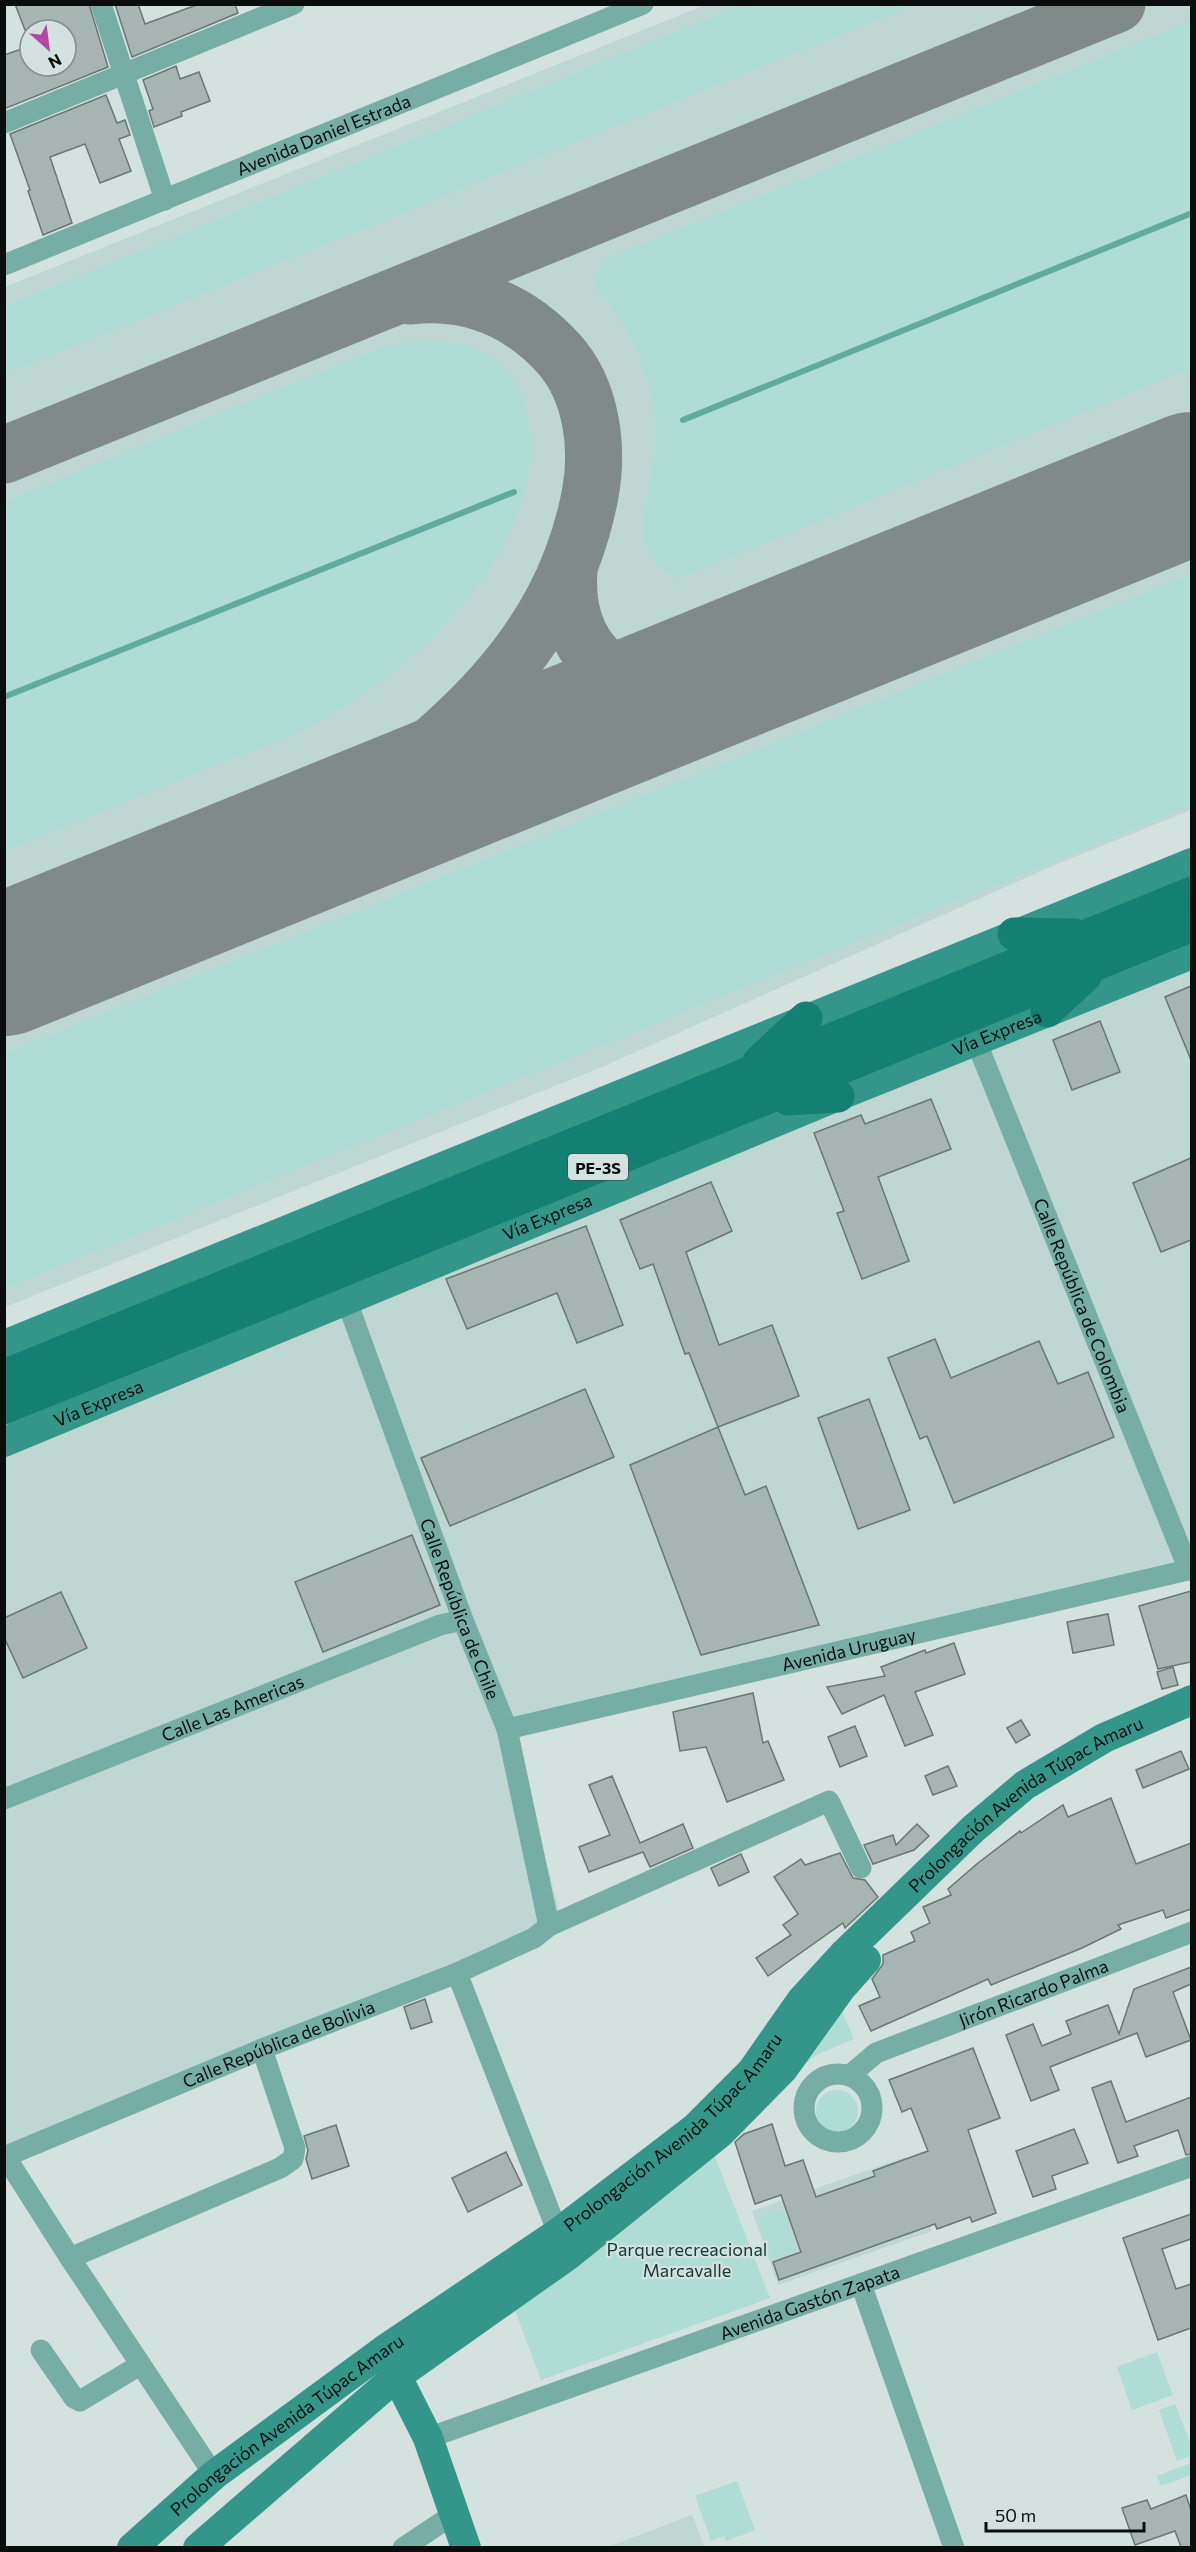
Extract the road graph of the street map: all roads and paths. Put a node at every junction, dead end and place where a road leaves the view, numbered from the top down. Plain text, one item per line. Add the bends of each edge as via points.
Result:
1 (101, 4) edge
2 (294, 4) edge
3 (643, 4) edge
4 (603, 12) edge
5 (124, 75) junction
6 (4, 123) edge
7 (165, 200) junction
8 (4, 265) edge
9 (1191, 863) edge
10 (1191, 893) edge
11 (1191, 925) edge
12 (1014, 934) junction
13 (1093, 949) junction
14 (1191, 954) edge
15 (1047, 1011) junction
16 (806, 1018) junction
17 (976, 1041) junction
18 (752, 1088) junction
19 (838, 1096) junction
20 (346, 1299) junction
21 (4, 1346) edge
22 (4, 1376) edge
23 (4, 1408) edge
24 (4, 1442) edge
25 (1190, 1569) edge
26 (463, 1620) junction
27 (1191, 1700) edge
28 (1191, 1718) edge
29 (507, 1729) junction
30 (4, 1799) edge
31 (861, 1868) dead end
32 (549, 1926) junction
33 (1191, 1932) edge
34 (456, 1973) junction
35 (262, 2049) junction
36 (849, 2076) dead end
37 (5, 2157) edge
38 (1191, 2166) edge
39 (558, 2233) junction
40 (70, 2258) junction
41 (861, 2284) junction
42 (41, 2350) dead end
43 (384, 2350) junction
44 (140, 2365) junction
45 (397, 2376) junction
46 (428, 2438) junction
47 (214, 2475) junction
48 (454, 2514) junction
49 (132, 2547) edge
50 (198, 2547) edge
51 (403, 2547) edge
52 (466, 2547) edge
53 (954, 2547) edge

1 - 5 street
2 - 5 street
3 - 4 street, Avenida Daniel Estrada
4 - 7 street, Avenida Daniel Estrada
5 - 6 street
5 - 7 street
7 - 8 street, Avenida Daniel Estrada
9 - 12 main road
10 - 13 main road, Vía Expresa / PE-3S
11 - 13 main road, Vía Expresa / PE-3S
12 - 13 main road
12 - 16 main road
13 - 15 main road
13 - 18 main road, Vía Expresa / PE-3S
14 - 15 main road, Vía Expresa / PE-3S
15 - 17 main road, Vía Expresa / PE-3S
16 - 18 main road
16 - 21 main road
17 - 19 main road, Vía Expresa / PE-3S
17 - 25 street, Calle República de Colombia
18 - 19 main road
18 - 22 main road, Vía Expresa / PE-3S
18 - 23 main road, Vía Expresa / PE-3S
19 - 20 main road, Vía Expresa / PE-3S
20 - 24 main road, Vía Expresa / PE-3S
20 - 26 street, Calle República de Chile
25 - 29 street, Avenida Uruguay
26 - 29 street, Calle República de Chile
26 - 30 street, Calle Las Americas via 440,1625
27 - 39 main road, Prolongación Avenida Túpac Amaru via 1104,1738 1024,1785 845,1953 801,2001 752,2071 694,2129
28 - 45 main road, Prolongación Avenida Túpac Amaru via 1110,1758 1026,1807 995,1830 895,1928 841,1988 783,2069 720,2133 567,2256
29 - 32 street, Calle República de Chile
31 - 32 street, Calle República de Bolivia via 829,1801
32 - 34 street, Calle República de Bolivia via 534,1938
33 - 36 street, Jirón Ricardo Palma via 876,2053
34 - 35 street, Calle República de Bolivia
34 - 39 street
35 - 37 street, Calle República de Bolivia
35 - 40 street via 295,2148 293,2159
37 - 40 street
38 - 41 street, Avenida Gastón Zapata
39 - 43 main road, Prolongación Avenida Túpac Amaru
40 - 44 street
41 - 46 street, Avenida Gastón Zapata
41 - 53 street
42 - 44 street via 80,2401
43 - 45 main road
43 - 47 main road, Prolongación Avenida Túpac Amaru
44 - 47 street
45 - 46 main road
45 - 50 main road, Prolongación Avenida Túpac Amaru
46 - 48 main road
47 - 49 main road, Prolongación Avenida Túpac Amaru
48 - 51 street
48 - 52 main road

